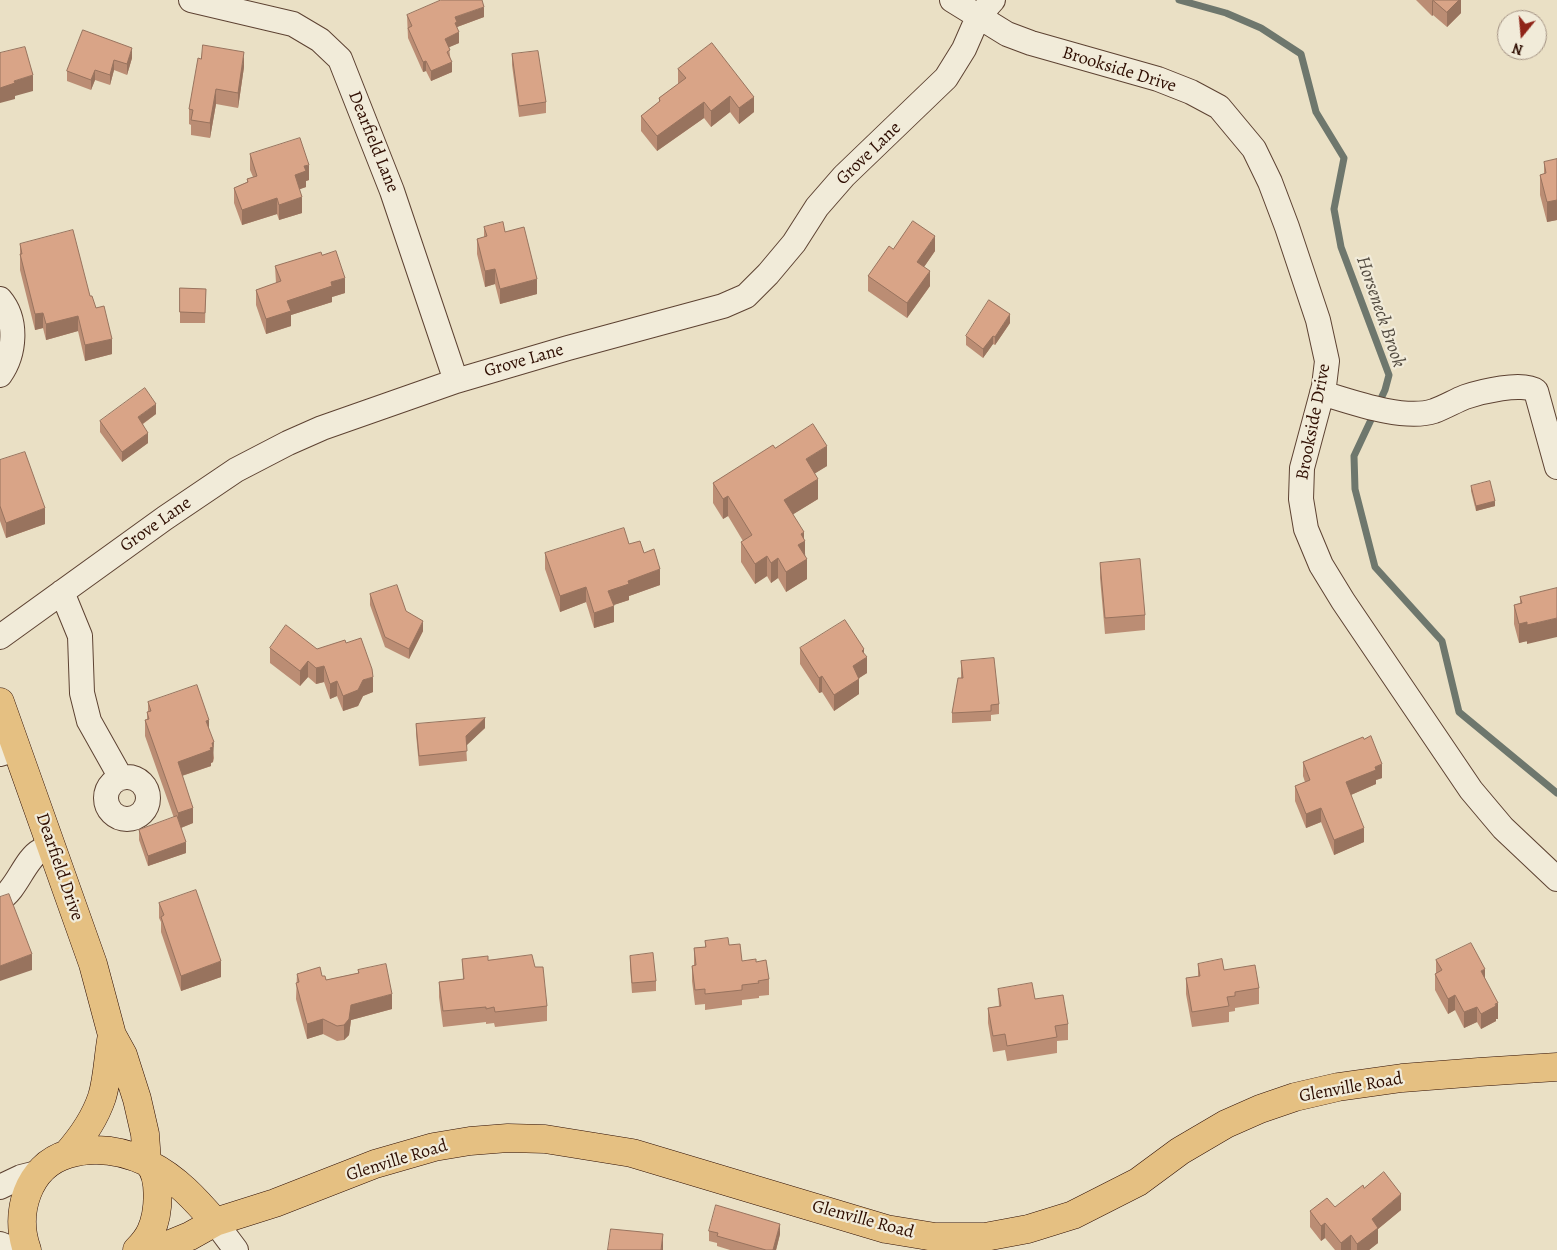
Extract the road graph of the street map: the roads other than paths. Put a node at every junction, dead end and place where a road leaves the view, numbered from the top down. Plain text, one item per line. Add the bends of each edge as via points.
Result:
1 (191, 0) edge
2 (952, 0) edge
3 (985, 8) edge
4 (0, 300) edge
5 (6, 331) edge
6 (0, 375) edge
7 (456, 381) junction
8 (1322, 394) junction
9 (1557, 467) edge
10 (62, 592) junction
11 (0, 637) edge
12 (0, 702) edge
13 (8, 751) edge
14 (121, 778) dead end
15 (51, 847) junction
16 (1557, 879) edge
17 (0, 899) edge
18 (112, 1035) junction
19 (1557, 1067) edge
20 (68, 1154) junction
21 (148, 1163) junction
22 (41, 1172) junction
23 (0, 1187) edge
24 (215, 1222) junction
25 (0, 1244) edge
26 (15, 1250) edge
27 (27, 1250) edge
28 (137, 1250) edge
29 (156, 1250) edge
30 (236, 1250) edge

1 - 7 street, Dearfield Lane via 293,24 320,40 340,59 392,191
2 - 3 street, Brookside Drive
3 - 7 street, Grove Lane via 946,78 844,176 817,207 794,243 746,296 723,306
3 - 8 street, Brookside Drive via 1007,34 1158,79 1219,107 1254,149 1284,218 1318,320 1327,360
4 - 5 street via 7,307
5 - 6 street via 12,348
7 - 10 street, Grove Lane via 322,428 236,470
8 - 9 street via 1406,414 1421,414 1467,397 1525,386 1532,388 1536,391
8 - 16 street, Brookside Drive via 1302,468 1301,499 1306,529 1321,565 1471,790 1503,828
10 - 11 street, Grove Lane
10 - 14 street via 80,636 82,693 89,720
12 - 13 main road, Dearfield Drive
13 - 15 main road, Dearfield Drive
15 - 17 street via 39,851 6,896
15 - 18 main road, Dearfield Drive via 93,964
18 - 20 main road, Dearfield Drive via 103,1096 95,1115
18 - 21 main road, Dearfield Drive via 137,1099
19 - 24 main road, Glenville Road via 1402,1078 1338,1086 1295,1097 1226,1124 1180,1151 1138,1182 1073,1215 1028,1229 985,1237 935,1237 886,1229 632,1153 553,1140 508,1138 434,1147 375,1164 275,1203
20 - 21 main road via 106,1150
20 - 22 main road via 57,1158
21 - 24 main road via 195,1199
21 - 28 main road, Dearfield Drive via 156,1180 155,1219 151,1232
22 - 23 street
22 - 27 main road via 31,1184 23,1204 21,1227
24 - 29 main road, Glenville Road
24 - 30 street
25 - 26 street

